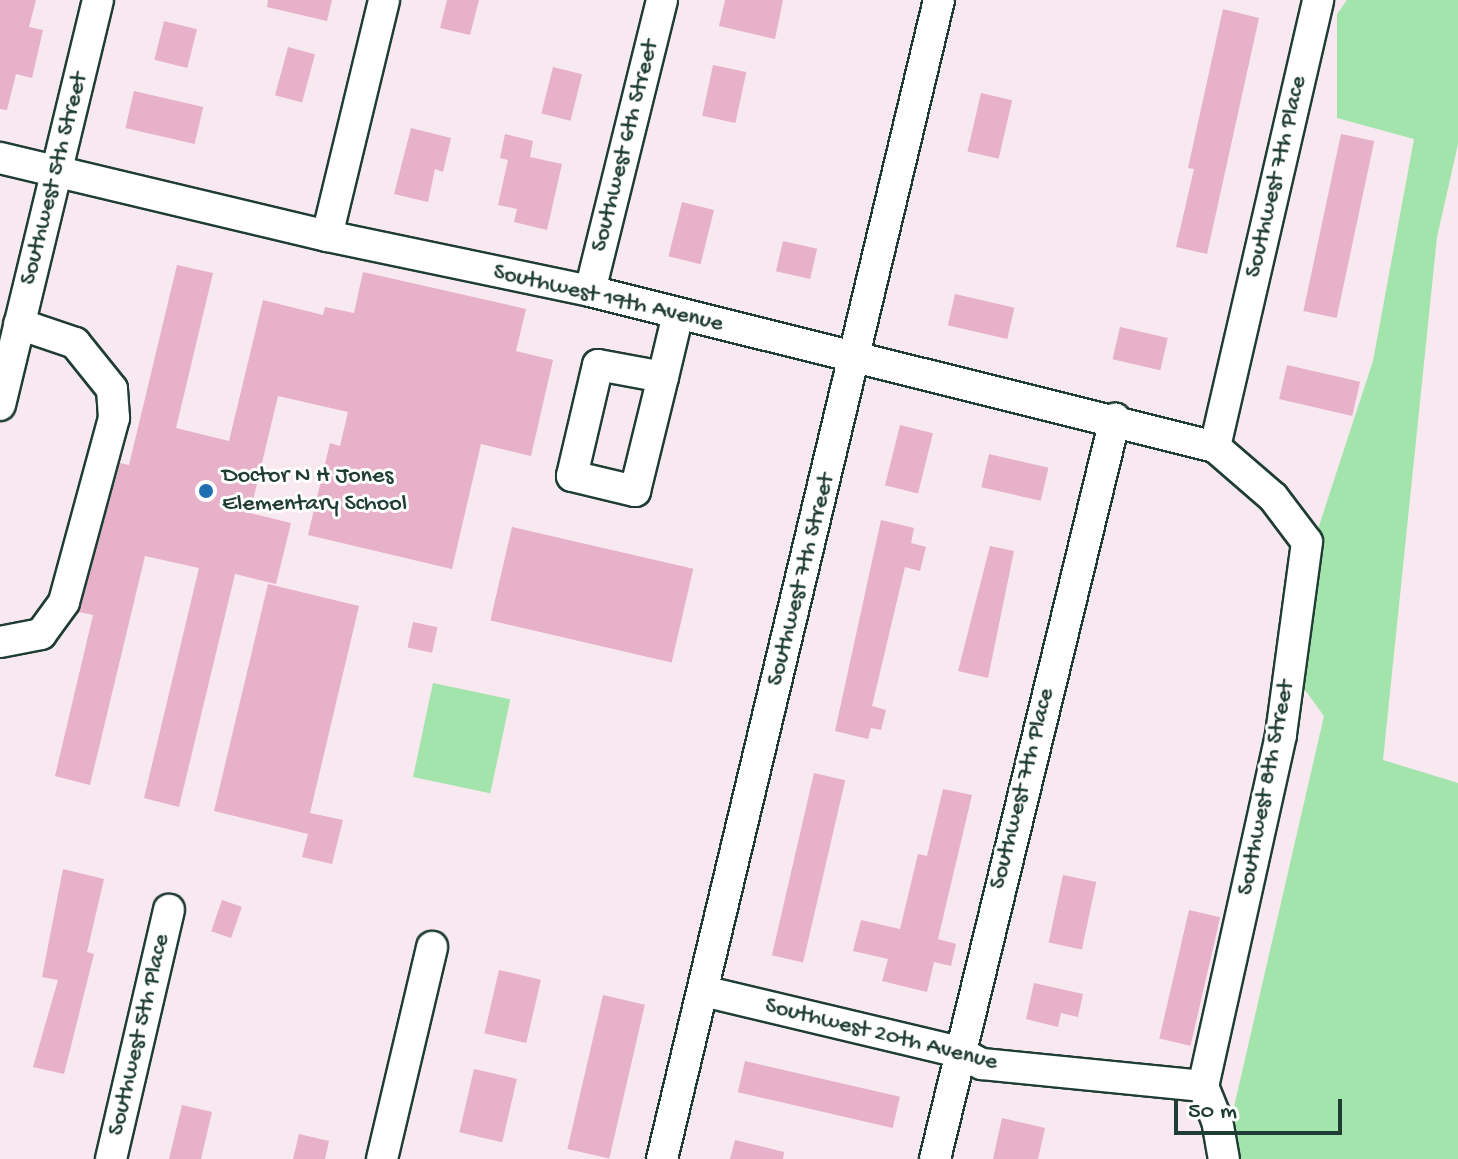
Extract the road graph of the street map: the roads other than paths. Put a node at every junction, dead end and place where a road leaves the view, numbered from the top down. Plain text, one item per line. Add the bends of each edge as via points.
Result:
1 (98, 0) edge
2 (384, 0) edge
3 (662, 0) edge
4 (939, 0) edge
5 (1318, 0) edge
6 (0, 158) edge
7 (57, 172) junction
8 (327, 236) junction
9 (590, 291) junction
10 (678, 314) junction
11 (19, 324) junction
12 (855, 359) junction
13 (663, 377) dead end
14 (0, 405) edge
15 (1115, 419) junction
16 (1215, 447) junction
17 (0, 642) edge
18 (169, 910) dead end
19 (432, 947) dead end
20 (703, 991) junction
21 (959, 1052) junction
22 (1203, 1086) junction
23 (111, 1159) edge
24 (382, 1159) edge
25 (662, 1159) edge
26 (935, 1159) edge
27 (1224, 1159) edge

1 - 7 street, Southwest 5th Street
2 - 8 street
3 - 9 street, Southwest 6th Street
4 - 12 street, Southwest 7th Street
5 - 16 street, Southwest 7th Place
6 - 7 street, Southwest 19th Avenue
7 - 8 street, Southwest 19th Avenue
7 - 11 street, Southwest 5th Street
8 - 9 street, Southwest 19th Avenue
9 - 10 street, Southwest 19th Avenue
10 - 12 street, Southwest 19th Avenue
10 - 13 street
11 - 14 street, Southwest 5th Street
11 - 17 street via 75,343 112,389 114,418 64,602 41,634
12 - 15 street, Southwest 19th Avenue
12 - 20 street, Southwest 7th Street
15 - 16 street, Southwest 19th Avenue
15 - 21 street, Southwest 7th Place
16 - 22 street, Southwest 8th Street via 1273,497 1307,542 1281,735
18 - 23 street, Southwest 5th Place
19 - 24 street
20 - 21 street, Southwest 20th Avenue
20 - 25 street, Southwest 7th Street
21 - 22 street, Southwest 20th Avenue via 982,1064
21 - 26 street, Southwest 7th Place
22 - 27 street via 1217,1120

